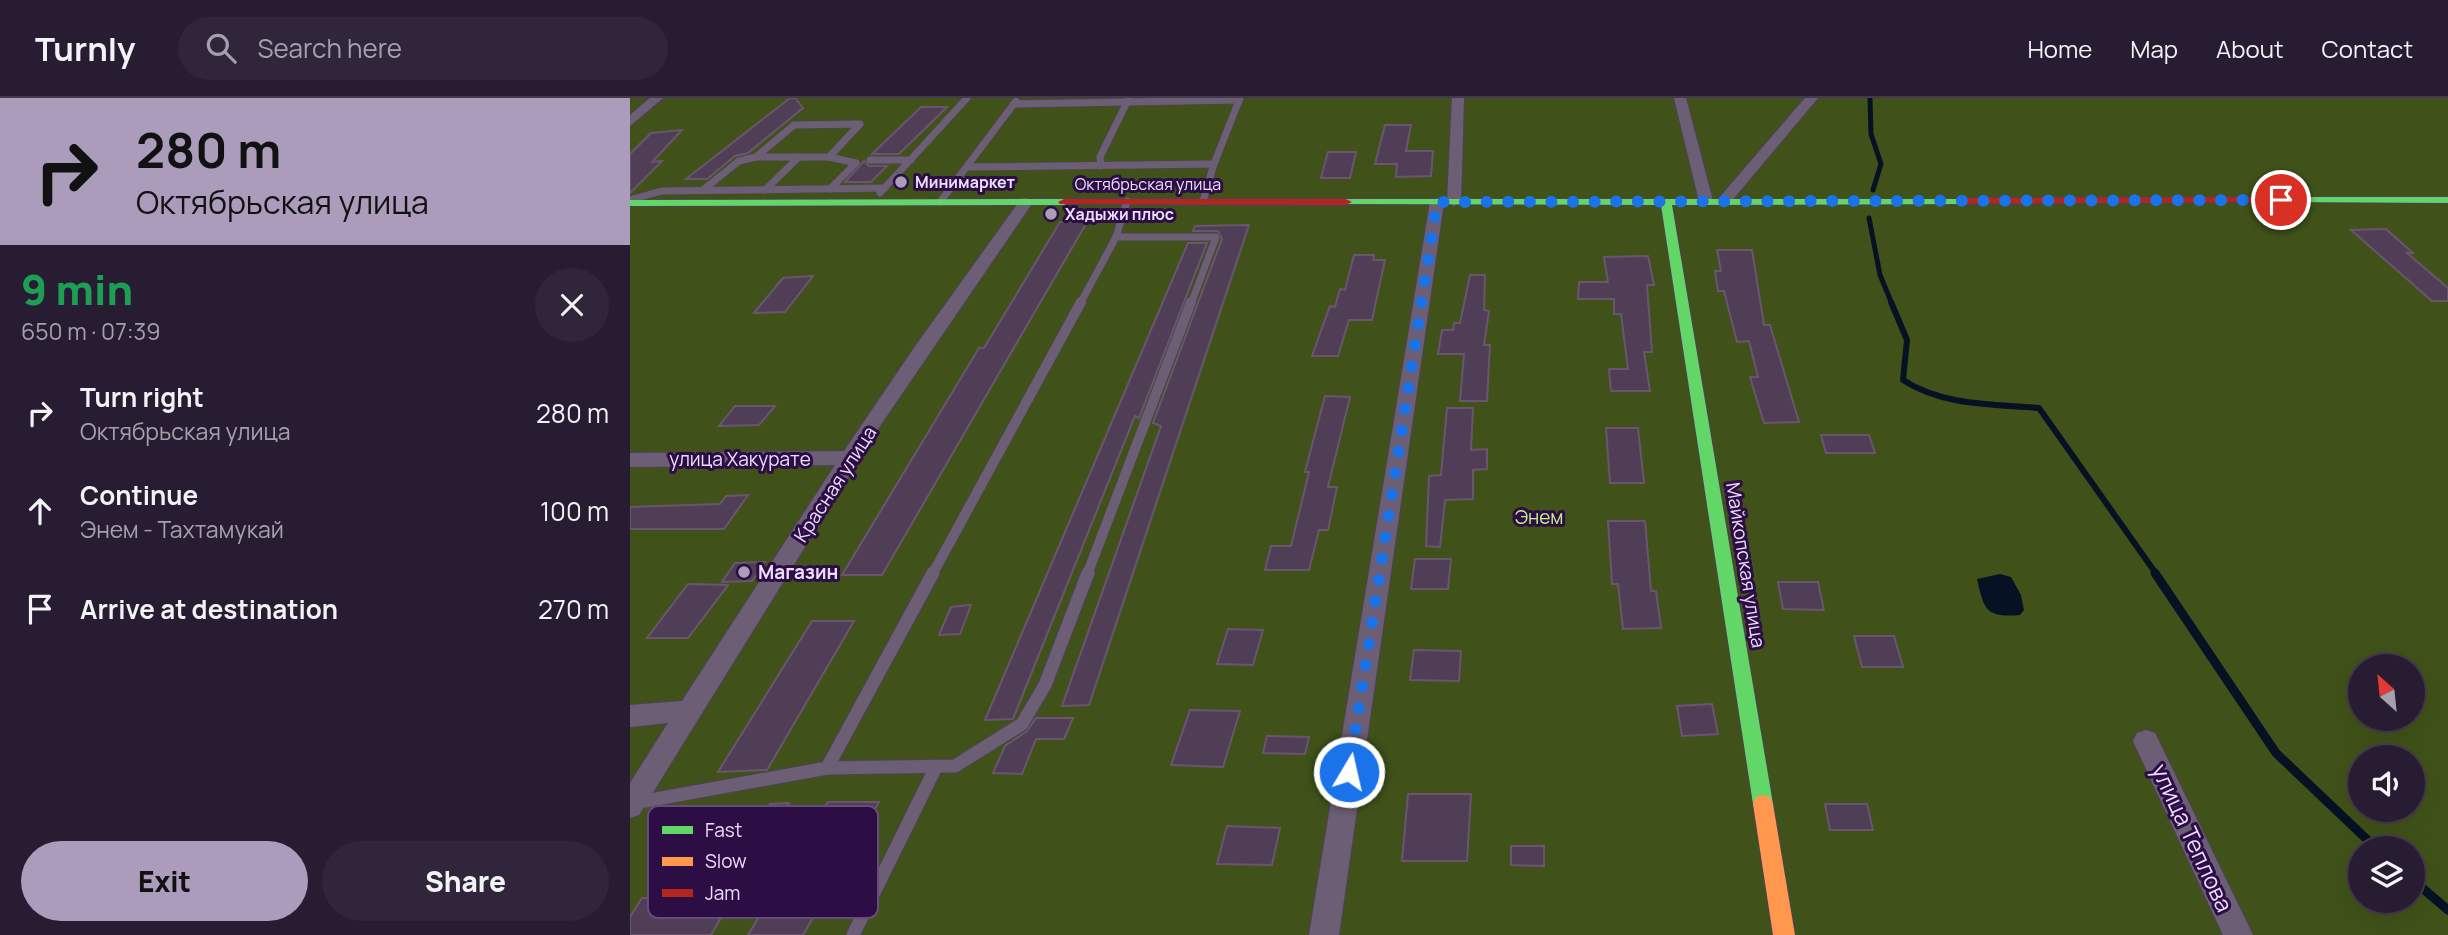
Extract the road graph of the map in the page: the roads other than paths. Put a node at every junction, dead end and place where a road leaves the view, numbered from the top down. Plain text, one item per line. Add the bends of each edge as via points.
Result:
1 (657, 98) edge
2 (967, 98) edge
3 (1458, 98) edge
4 (1680, 98) edge
5 (1812, 98) edge
6 (1129, 99) edge
7 (1239, 99) edge
8 (1016, 101) edge
9 (630, 122) edge
10 (756, 157) junction
11 (799, 157) junction
12 (828, 157) junction
13 (870, 160) dead end
14 (911, 160) junction
15 (1214, 164) junction
16 (1101, 166) junction
17 (967, 167) junction
18 (885, 188) junction
19 (830, 189) junction
20 (703, 190) junction
21 (765, 190) junction
22 (2448, 200) edge
23 (1127, 201) junction
24 (1203, 201) junction
25 (1706, 201) junction
26 (1724, 201) junction
27 (630, 202) edge
28 (871, 202) junction
29 (940, 202) junction
30 (1026, 202) junction
31 (1445, 202) junction
32 (1666, 202) junction
33 (1116, 237) junction
34 (851, 458) junction
35 (630, 460) edge
36 (690, 711) junction
37 (630, 716) edge
38 (2146, 741) dead end
39 (936, 767) junction
40 (827, 768) junction
41 (631, 805) edge
42 (878, 884) edge
43 (861, 918) edge
44 (853, 935) edge
45 (1324, 935) edge
46 (1784, 935) edge
47 (2238, 935) edge

1 - 9 street
2 - 14 lane
3 - 31 street
4 - 25 street
5 - 26 street
6 - 7 lane
6 - 8 lane
6 - 16 lane via 1100,157
7 - 15 lane
8 - 17 lane
10 - 11 lane
10 - 12 lane via 794,125 860,124
10 - 20 lane via 739,160
11 - 12 lane
11 - 21 lane
12 - 19 lane via 856,163
13 - 14 lane
14 - 18 lane
15 - 16 lane
15 - 24 lane
16 - 17 lane
17 - 29 lane
18 - 19 lane
18 - 28 lane
19 - 21 lane
20 - 21 lane
20 - 27 lane via 651,192
22 - 26 main road, Октябрьская улица
23 - 24 main road, Октябрьская улица
23 - 30 main road, Октябрьская улица
23 - 33 lane
24 - 31 main road, Октябрьская улица
25 - 26 main road, Октябрьская улица
25 - 32 main road, Октябрьская улица
27 - 28 main road, Октябрьская улица
28 - 29 main road, Октябрьская улица
29 - 30 main road, Октябрьская улица
30 - 34 street, Красная улица
31 - 32 main road, Октябрьская улица
31 - 45 street
32 - 46 main road, Майкопская улица
33 - 39 lane via 1216,237 1045,685 1022,724 955,766
33 - 40 lane
34 - 35 street, улица Хакурате
34 - 36 street, Красная улица
36 - 37 street
36 - 41 street, Красная улица
38 - 47 street, улица Теплова
39 - 40 lane
39 - 42 lane
40 - 41 lane
43 - 44 lane

